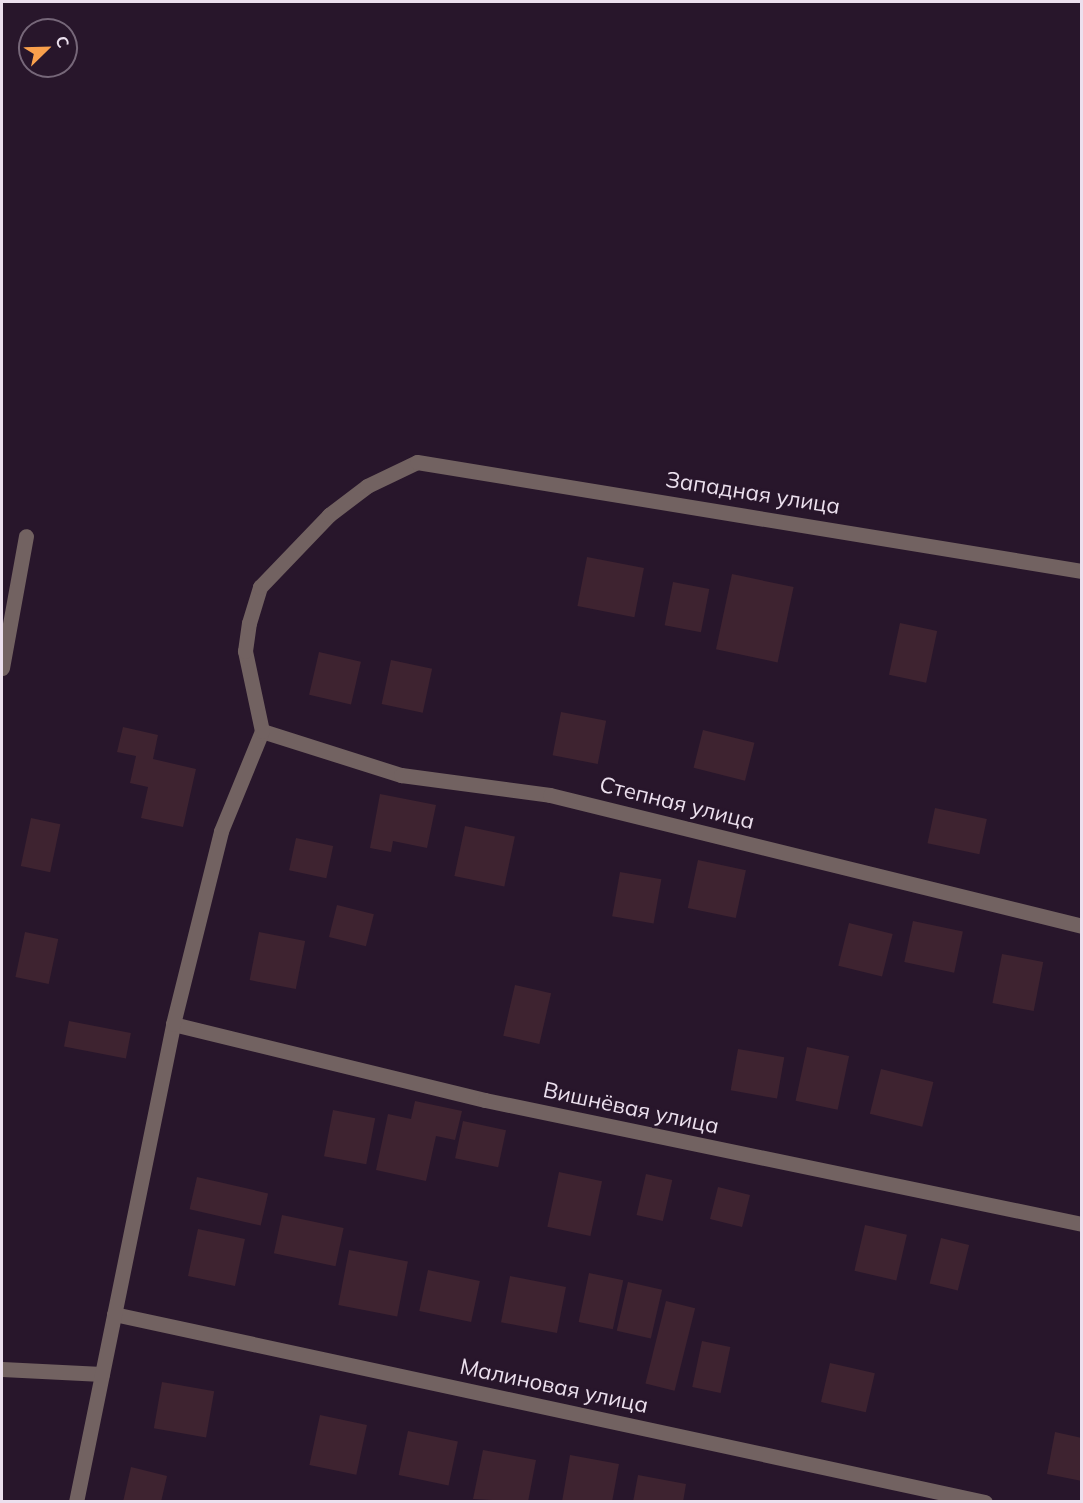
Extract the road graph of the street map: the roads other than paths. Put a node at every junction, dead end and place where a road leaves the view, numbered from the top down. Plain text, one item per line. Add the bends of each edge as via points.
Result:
1 (26, 536) dead end
2 (1082, 570) edge
3 (2, 668) edge
4 (262, 731) junction
5 (1082, 926) edge
6 (173, 1024) junction
7 (1082, 1224) edge
8 (114, 1314) junction
9 (2, 1369) edge
10 (102, 1374) junction
11 (76, 1502) edge
12 (985, 1502) edge

1 - 3 street
2 - 4 street, Западная улица via 417,462 367,486 329,515 260,587 245,651
4 - 5 street, Степная улица via 401,775 550,795
4 - 6 street via 220,831
6 - 7 street, Вишнёвая улица via 485,1100
6 - 8 street
8 - 10 street
8 - 12 street, Малиновая улица
9 - 10 street
10 - 11 street

